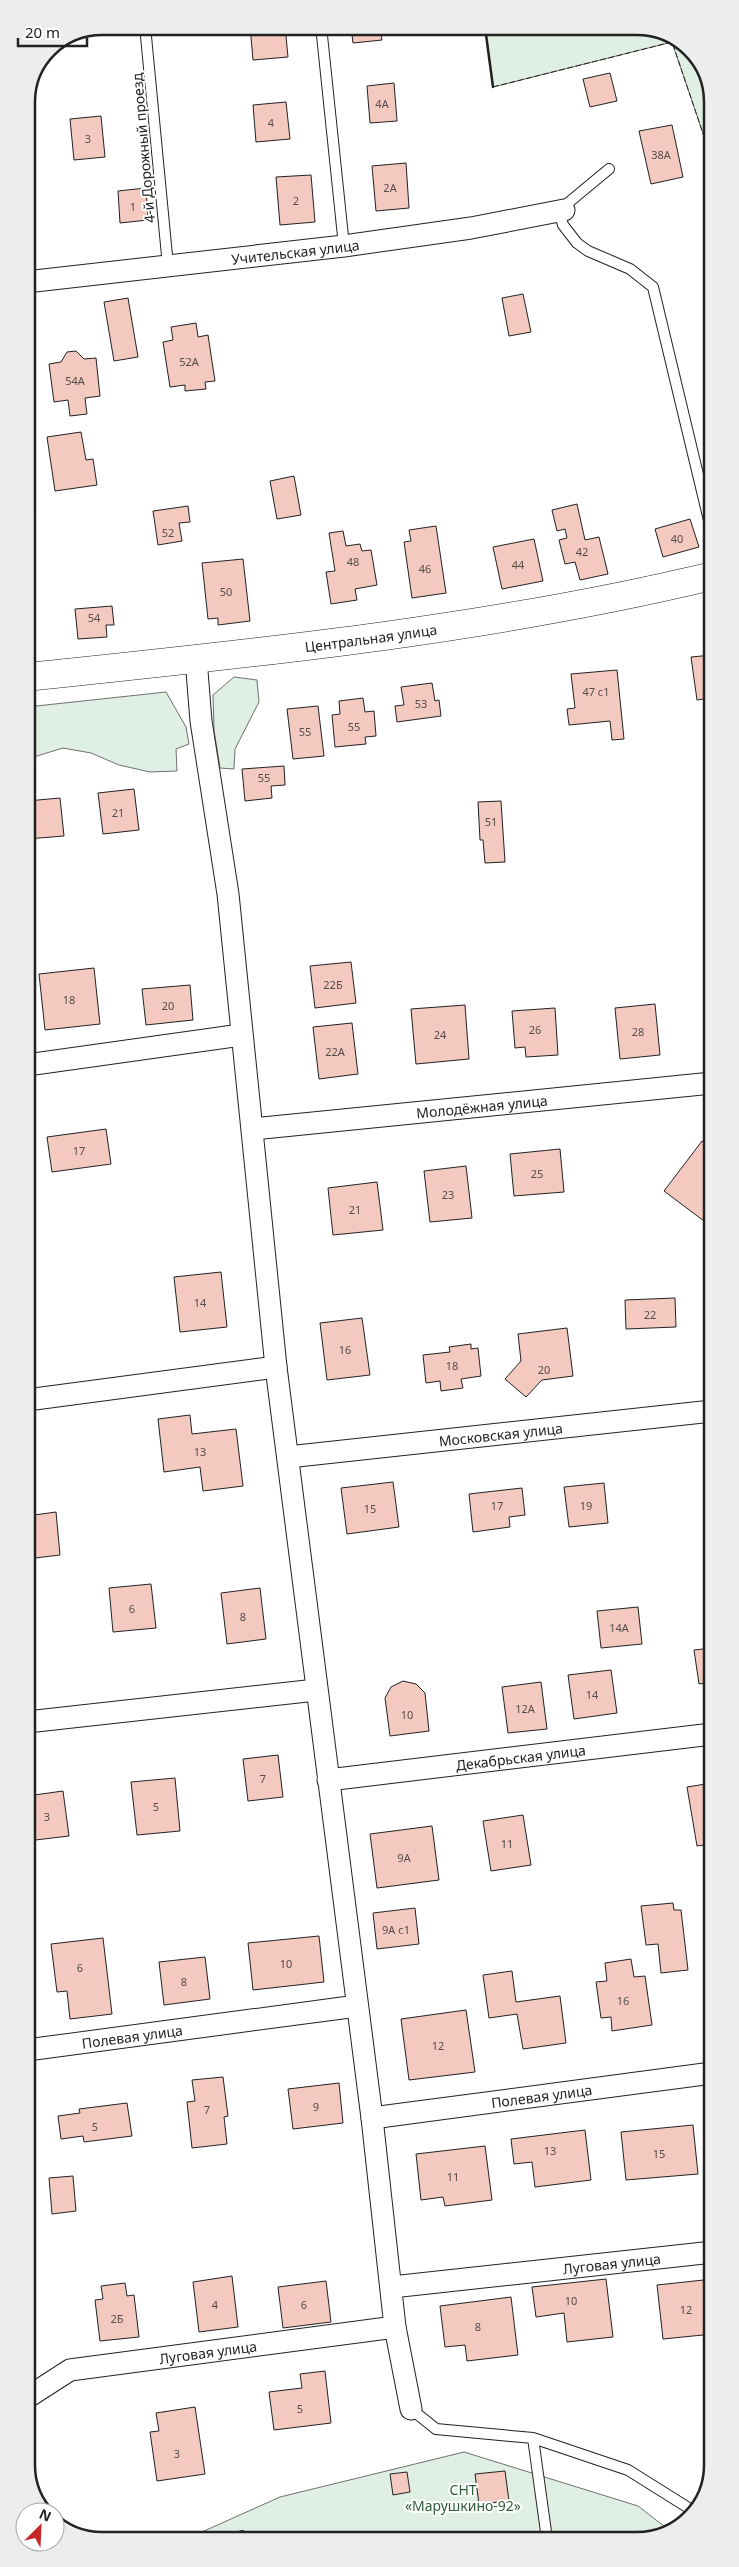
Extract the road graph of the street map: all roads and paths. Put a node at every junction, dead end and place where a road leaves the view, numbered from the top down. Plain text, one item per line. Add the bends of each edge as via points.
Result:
1 (146, 35) edge
2 (322, 35) edge
3 (609, 169) dead end
4 (564, 210) junction
5 (344, 246) junction
6 (168, 266) junction
7 (35, 281) edge
8 (704, 500) edge
9 (704, 578) edge
10 (196, 659) junction
11 (35, 676) edge
12 (241, 1036) junction
13 (35, 1064) edge
14 (704, 1084) edge
15 (253, 1129) junction
16 (276, 1368) junction
17 (35, 1399) edge
18 (704, 1411) edge
19 (288, 1457) junction
20 (316, 1690) junction
21 (35, 1721) edge
22 (704, 1735) edge
23 (328, 1780) junction
24 (357, 2006) junction
25 (35, 2049) edge
26 (704, 2074) edge
27 (372, 2118) junction
28 (704, 2253) edge
29 (392, 2287) junction
30 (395, 2328) junction
31 (35, 2392) edge
32 (411, 2409) joint
33 (533, 2438) junction
34 (688, 2508) edge
35 (546, 2532) edge

1 - 6 lane, 4-й Дорожный проезд
2 - 5 lane
3 - 4 lane
4 - 5 street, Учительская улица via 471,228
4 - 8 lane via 563,225 577,243 599,258 630,269 653,287
5 - 6 street, Учительская улица
6 - 7 street, Учительская улица
9 - 10 street, Центральная улица via 625,597 498,620
10 - 11 street, Центральная улица
10 - 12 street via 201,721 228,894
12 - 13 street
12 - 15 street
14 - 15 street, Молодёжная улица
15 - 16 street
16 - 17 street
16 - 19 street
18 - 19 street, Московская улица
19 - 20 street
20 - 21 street
20 - 23 street
22 - 23 street, Декабрьская улица
23 - 24 street
24 - 25 street, Полевая улица
24 - 27 street
26 - 27 street, Полевая улица
27 - 29 street
28 - 29 street, Луговая улица
29 - 30 street
30 - 31 street, Луговая улица via 70,2370
30 - 32 street
32 - 33 lane via 436,2429
33 - 34 lane via 628,2470
33 - 35 lane

